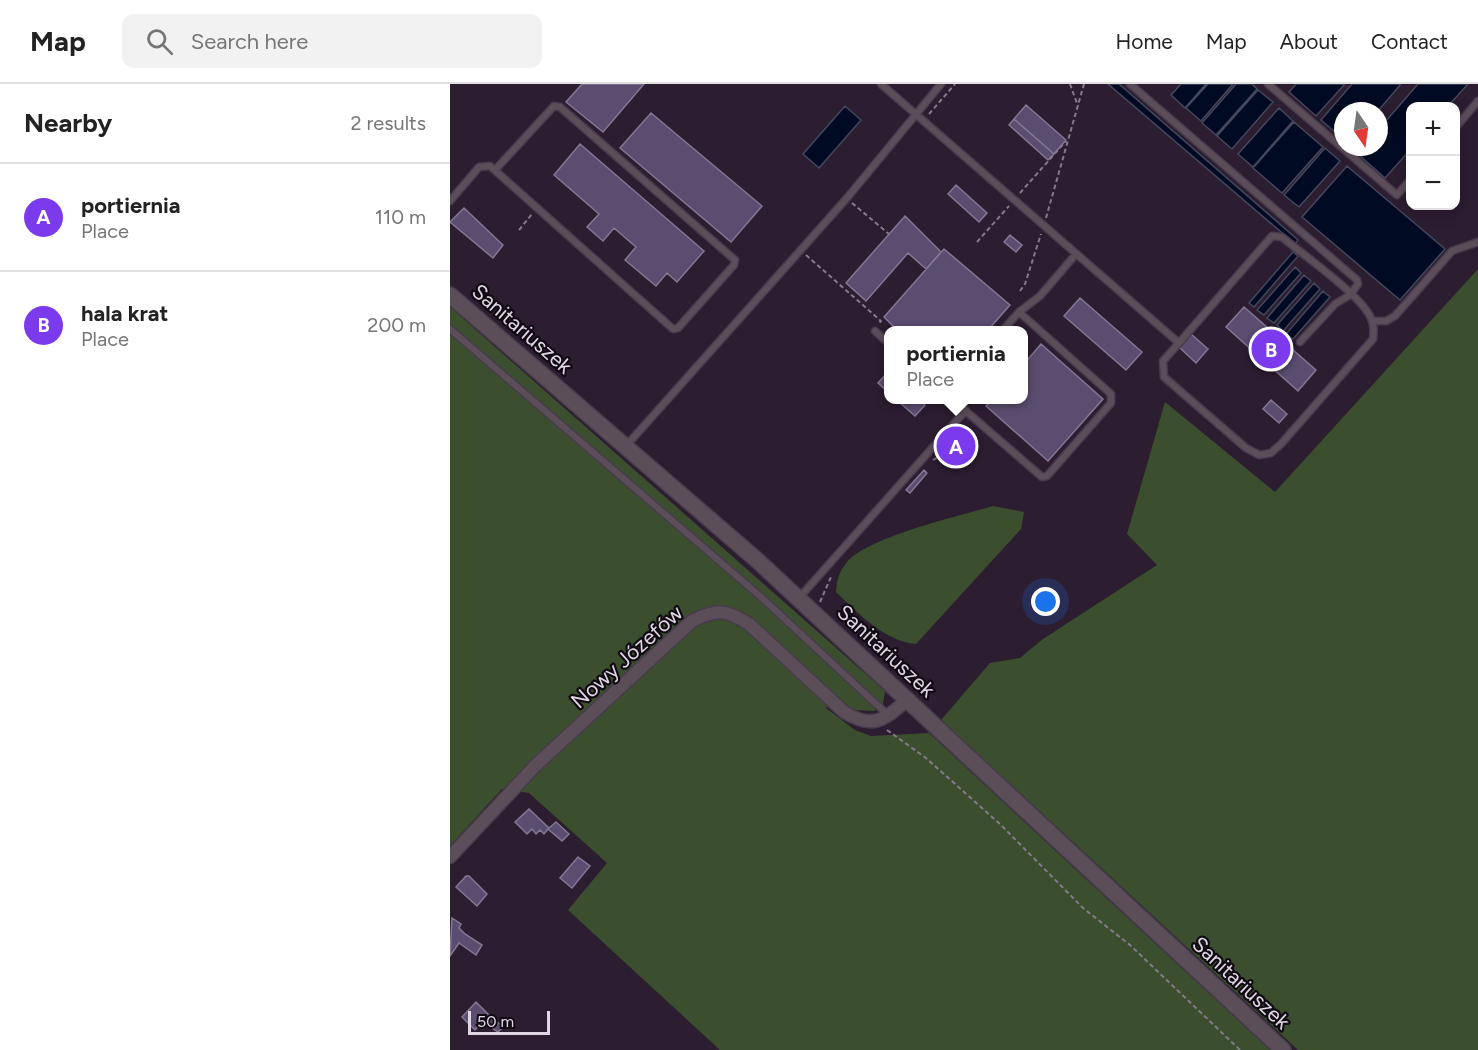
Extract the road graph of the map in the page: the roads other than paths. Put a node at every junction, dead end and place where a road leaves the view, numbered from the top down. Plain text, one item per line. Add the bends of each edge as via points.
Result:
1 (881, 84) edge
2 (941, 84) edge
3 (1130, 84) edge
4 (1268, 84) edge
5 (1478, 101) edge
6 (915, 114) junction
7 (1460, 121) edge
8 (495, 170) junction
9 (1406, 185) edge
10 (450, 201) edge
11 (1478, 242) edge
12 (1076, 254) junction
13 (450, 295) edge
14 (1350, 295) junction
15 (1019, 312) junction
16 (1372, 321) junction
17 (1007, 326) edge
18 (450, 329) edge
19 (875, 331) road end
20 (884, 339) edge
21 (1300, 342) dead end
22 (1179, 343) junction
23 (959, 404) edge
24 (966, 410) junction
25 (626, 446) junction
26 (798, 598) junction
27 (907, 700) junction
28 (889, 716) junction
29 (450, 857) edge
30 (1283, 1050) edge

1 - 6 lane
2 - 6 lane
3 - 14 lane via 1358,280
4 - 9 lane via 1397,195
5 - 7 lane
6 - 12 lane
6 - 25 lane via 847,198
8 - 8 lane via 554,106 560,107 735,260 734,265 673,329
8 - 10 lane via 490,166 479,167
11 - 16 lane via 1452,250 1395,316
12 - 15 lane via 1040,296
12 - 22 lane
13 - 25 street, Sanitariuszek
14 - 16 lane
14 - 21 lane via 1335,304
14 - 22 lane via 1282,237 1272,236
15 - 17 lane
15 - 24 lane via 1111,394 1111,403 1042,477
16 - 22 lane via 1373,339 1281,444 1271,453 1259,455 1164,377 1163,361
18 - 28 lane via 761,597
19 - 20 lane
23 - 24 lane
24 - 26 lane
25 - 26 street, Sanitariuszek
26 - 27 street, Sanitariuszek
27 - 28 street
27 - 30 street, Sanitariuszek
28 - 29 street, Nowy Józefów via 874,722 858,721 748,624 732,613 713,611 692,621 535,766

